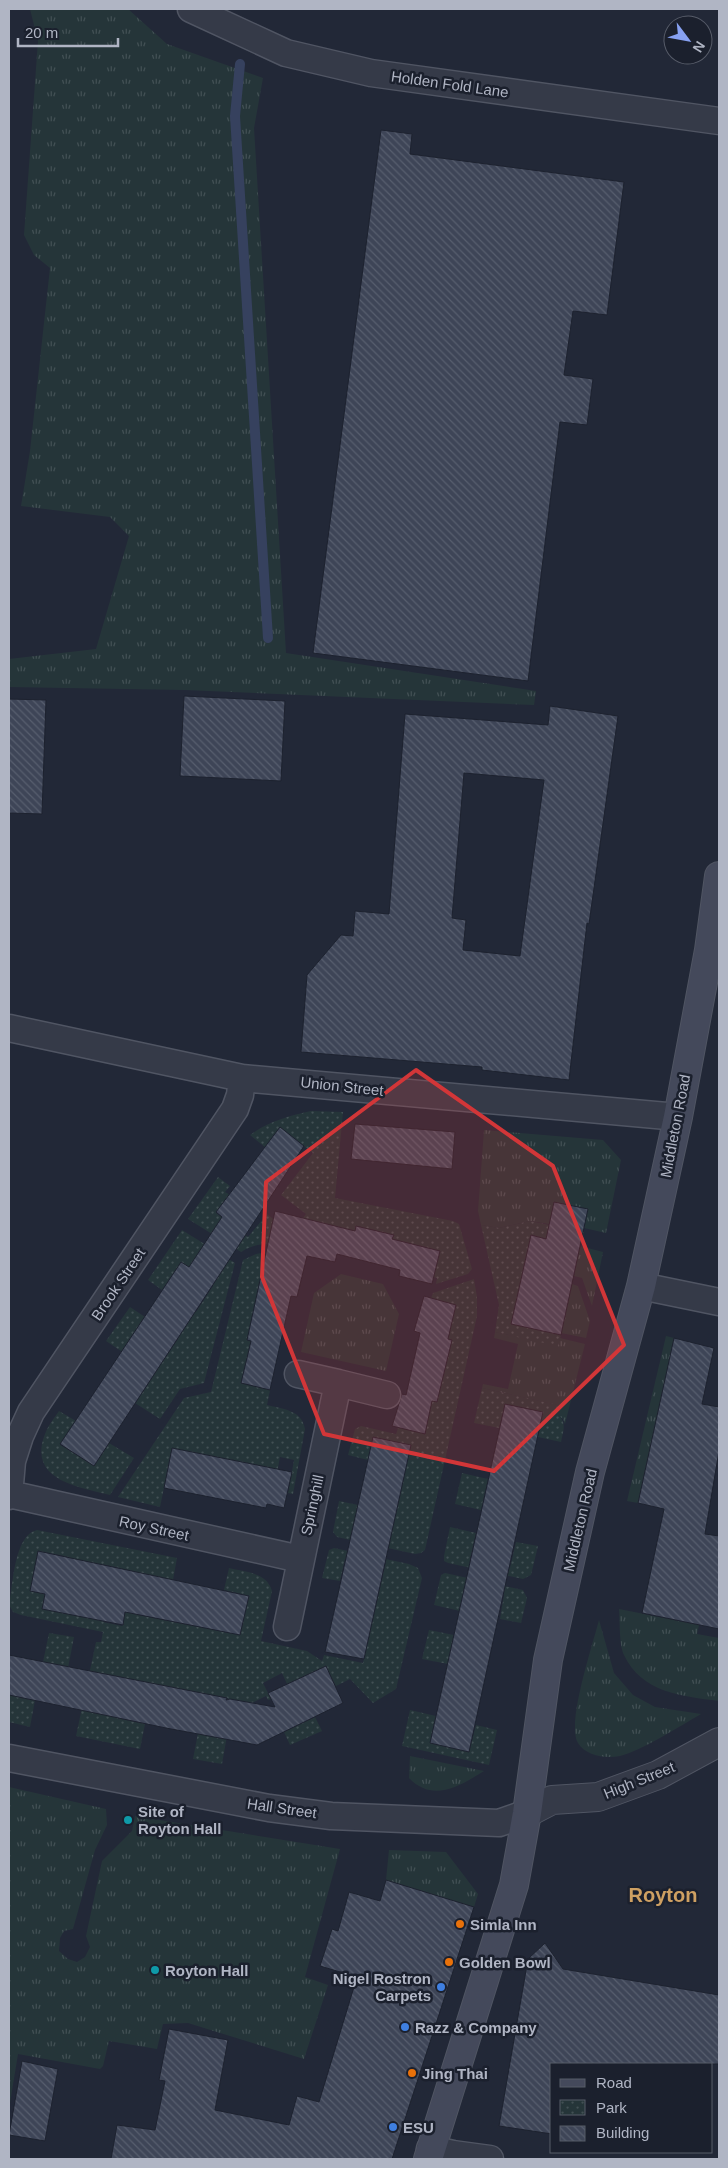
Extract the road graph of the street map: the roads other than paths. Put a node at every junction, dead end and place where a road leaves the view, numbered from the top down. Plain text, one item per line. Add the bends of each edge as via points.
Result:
1 (191, 9) edge
2 (719, 121) edge
3 (719, 876) edge
4 (714, 951) edge
5 (9, 1028) edge
6 (242, 1078) junction
7 (678, 1117) junction
8 (641, 1286) junction
9 (719, 1302) edge
10 (298, 1374) dead end
11 (338, 1383) junction
12 (387, 1395) dead end
13 (9, 1495) edge
14 (300, 1559) junction
15 (287, 1627) dead end
16 (719, 1742) edge
17 (9, 1758) edge
18 (527, 1813) junction
19 (429, 2154) edge
20 (490, 2159) edge

1 - 2 street, Holden Fold Lane via 286,53 371,73
3 - 4 main road, Middleton Road
4 - 7 main road, Middleton Road
5 - 6 street, Union Street
6 - 7 street, Union Street
6 - 13 street, Brook Street via 235,1109 31,1412 12,1461
7 - 8 main road, Middleton Road
8 - 9 street
8 - 18 main road, Middleton Road via 590,1472 548,1660
10 - 11 street
11 - 12 street
11 - 14 street, Springhill
13 - 14 street, Roy Street
14 - 15 street, Springhill
16 - 18 street, High Street via 658,1775 598,1797 552,1800
17 - 18 street, Hall Street via 261,1806 331,1816 499,1823
18 - 19 main road, Middleton Road via 514,1885
19 - 20 street

